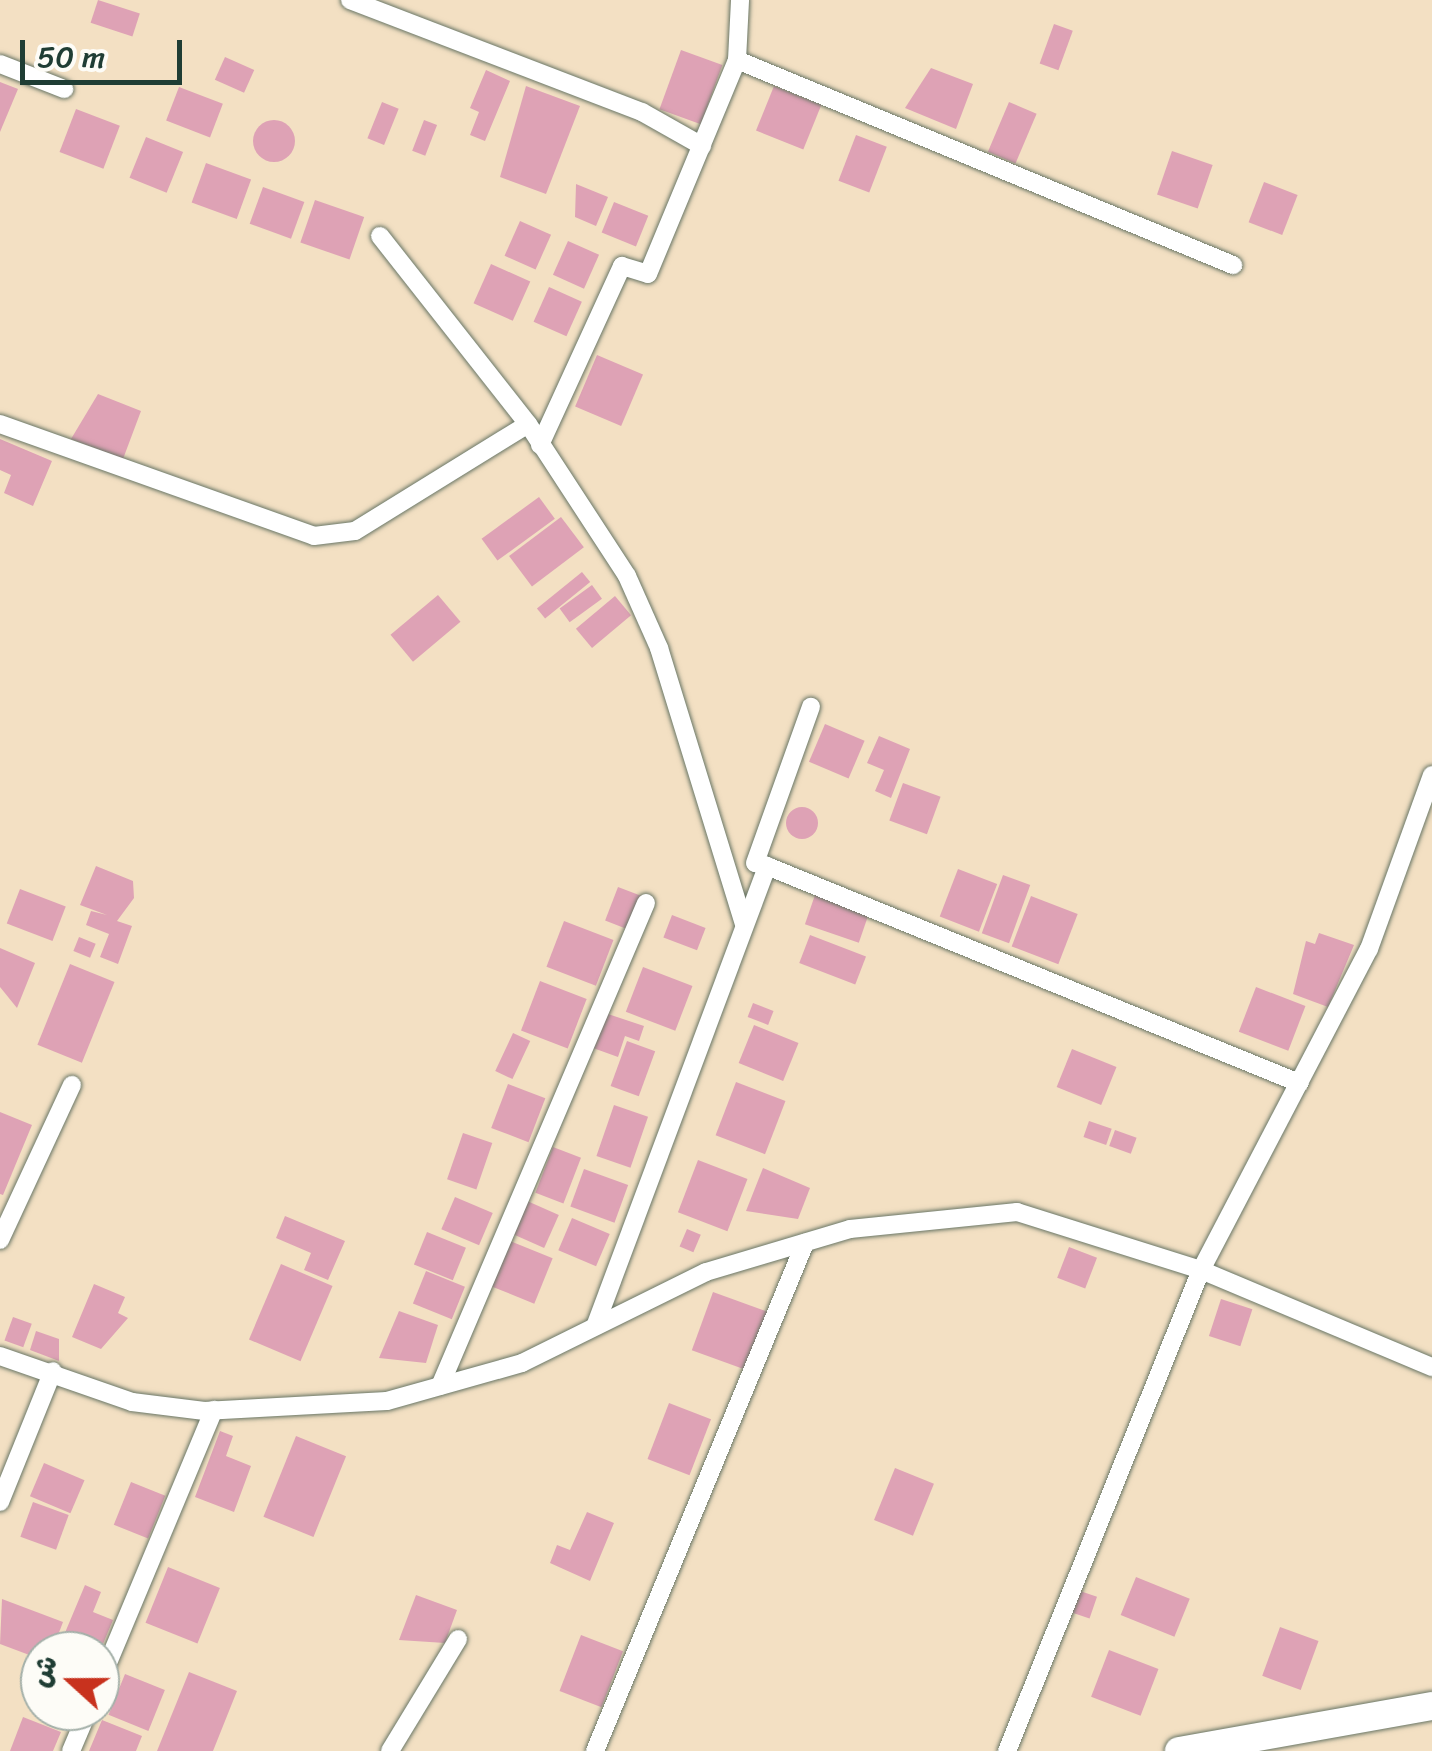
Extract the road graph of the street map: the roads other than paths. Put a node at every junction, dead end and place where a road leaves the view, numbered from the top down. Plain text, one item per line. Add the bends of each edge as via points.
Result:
1 (350, 0) edge
2 (740, 0) edge
3 (737, 60) junction
4 (0, 64) edge
5 (64, 89) dead end
6 (702, 146) junction
7 (380, 236) dead end
8 (1233, 265) dead end
9 (0, 424) edge
10 (528, 424) junction
11 (540, 445) junction
12 (811, 707) dead end
13 (1432, 775) edge
14 (767, 866) junction
15 (646, 903) dead end
16 (744, 925) junction
17 (1299, 1083) junction
18 (72, 1085) dead end
19 (0, 1240) edge
20 (805, 1243) junction
21 (1201, 1270) junction
22 (596, 1324) junction
23 (0, 1356) edge
24 (1432, 1367) edge
25 (53, 1371) junction
26 (440, 1386) junction
27 (214, 1410) junction
28 (0, 1502) edge
29 (120, 1634) edge
30 (458, 1639) dead end
31 (1432, 1706) edge
32 (390, 1751) edge
33 (595, 1751) edge
34 (1008, 1751) edge
35 (1179, 1751) edge

1 - 6 street via 642,112
2 - 3 street
3 - 6 street
3 - 8 street
4 - 5 street
6 - 11 street via 648,274 622,266
7 - 10 street
9 - 10 street via 314,536 355,531
10 - 11 street
11 - 16 street via 627,576 659,648
12 - 14 street via 756,863
13 - 17 street via 1369,949
14 - 16 street
14 - 17 street
15 - 26 street
16 - 22 street
17 - 21 street
18 - 19 street
20 - 21 street via 924,1215 1018,1212
20 - 22 street via 706,1272
20 - 33 street
21 - 24 street
21 - 34 street
22 - 26 street via 522,1363
23 - 25 street
25 - 27 street via 132,1402
25 - 28 street
26 - 27 street via 387,1400
27 - 29 street
30 - 32 street
31 - 35 street

